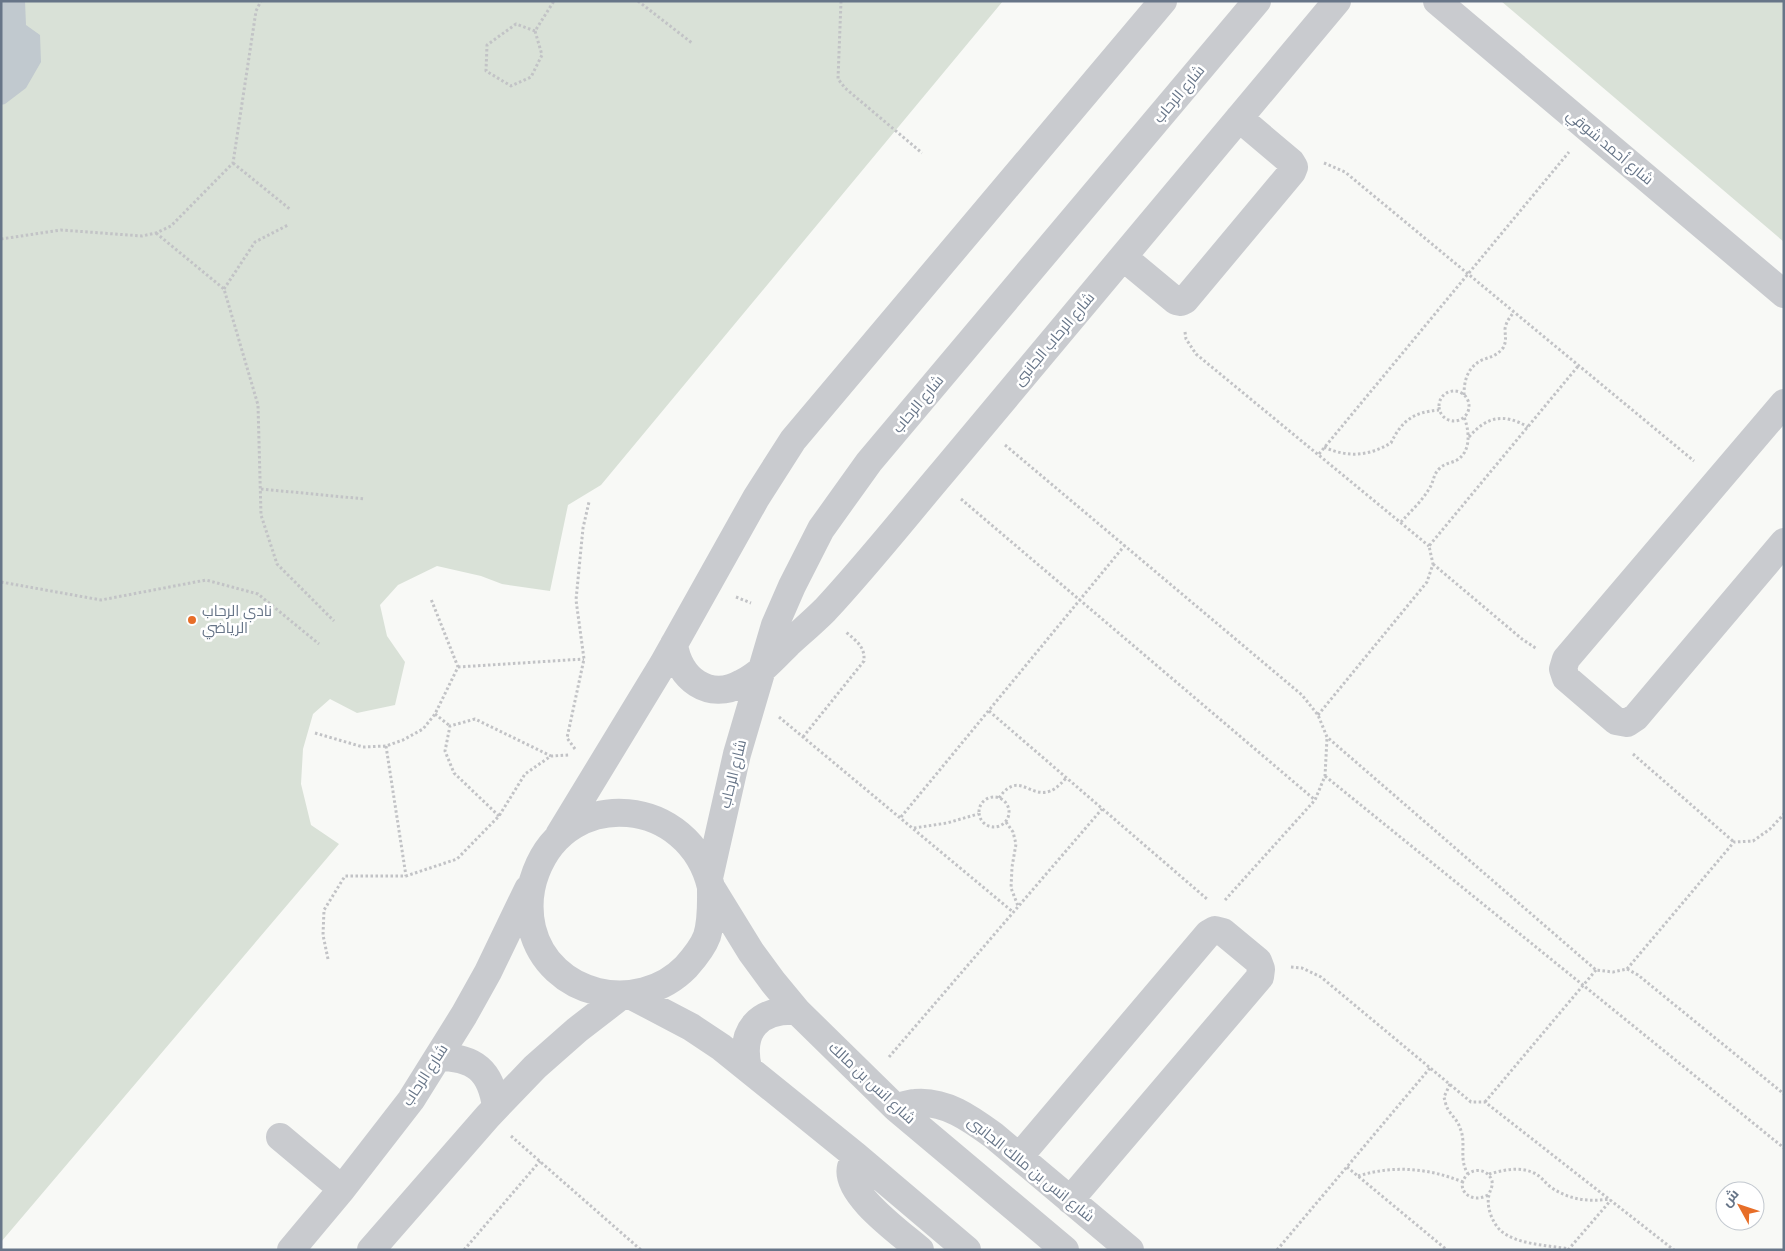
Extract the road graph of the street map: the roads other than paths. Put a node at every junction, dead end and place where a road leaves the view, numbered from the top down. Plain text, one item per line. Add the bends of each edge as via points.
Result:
1 (1163, 1) edge
2 (1257, 1) edge
3 (1337, 1) edge
4 (1437, 1) edge
5 (1239, 118) junction
6 (1123, 256) junction
7 (1784, 294) edge
8 (1784, 403) edge
9 (1784, 542) edge
10 (674, 644) junction
11 (762, 668) junction
12 (555, 840) junction
13 (532, 882) junction
14 (710, 882) junction
15 (626, 995) junction
16 (797, 1011) junction
17 (438, 1057) junction
18 (748, 1068) junction
19 (896, 1108) junction
20 (492, 1112) junction
21 (280, 1137) dead end
22 (856, 1156) junction
23 (1019, 1157) junction
24 (342, 1189) junction
25 (1070, 1200) junction
26 (291, 1250) edge
27 (371, 1250) edge
28 (920, 1250) edge
29 (967, 1250) edge
30 (1065, 1250) edge
31 (1130, 1250) edge

1 - 10 street via 792,440
2 - 11 street, شارع الرحاب via 869,462 821,529 775,625
3 - 5 street, شارع الرحاب الجانبى
4 - 7 street, شارع أحمد شوقي
5 - 6 street, شارع الرحاب الجانبى
5 - 6 street via 1294,167 1185,300 1176,301
6 - 11 street, شارع الرحاب الجانبى via 823,612
8 - 9 street via 1566,659 1562,669 1566,678 1616,721 1627,723 1636,717
10 - 11 street via 680,666 687,676 707,688 732,688
10 - 12 street
11 - 14 street, شارع الرحاب via 727,795
12 - 13 street via 540,859
12 - 14 street, شارع انس بن مالك via 574,825 595,816 619,812 643,814 665,823 684,837 699,856
13 - 15 street via 529,905 532,929 556,970 575,984 598,993
13 - 17 street, شارع الرحاب via 488,972
14 - 15 street via 712,912 706,937 694,958 676,977 654,989
14 - 16 street, شارع انس بن مالك via 751,952
15 - 18 street via 692,1027
15 - 20 street via 556,1048
16 - 18 street via 767,1014 755,1024 747,1037 745,1053
16 - 19 street, شارع انس بن مالك
17 - 20 street via 472,1062 485,1074 493,1089
17 - 24 street, شارع الرحاب via 411,1100
18 - 22 street
19 - 23 street, شارع انس بن مالك الجانبى via 915,1103 942,1105 970,1118
19 - 30 street, شارع انس بن مالك
20 - 27 street
21 - 24 street
22 - 28 street via 850,1168 858,1194
22 - 29 street
23 - 25 street, شارع انس بن مالك الجانبى
23 - 25 street via 1208,934 1216,919 1223,932 1258,961 1260,977
24 - 26 street, شارع الرحاب
25 - 31 street, شارع انس بن مالك الجانبى

